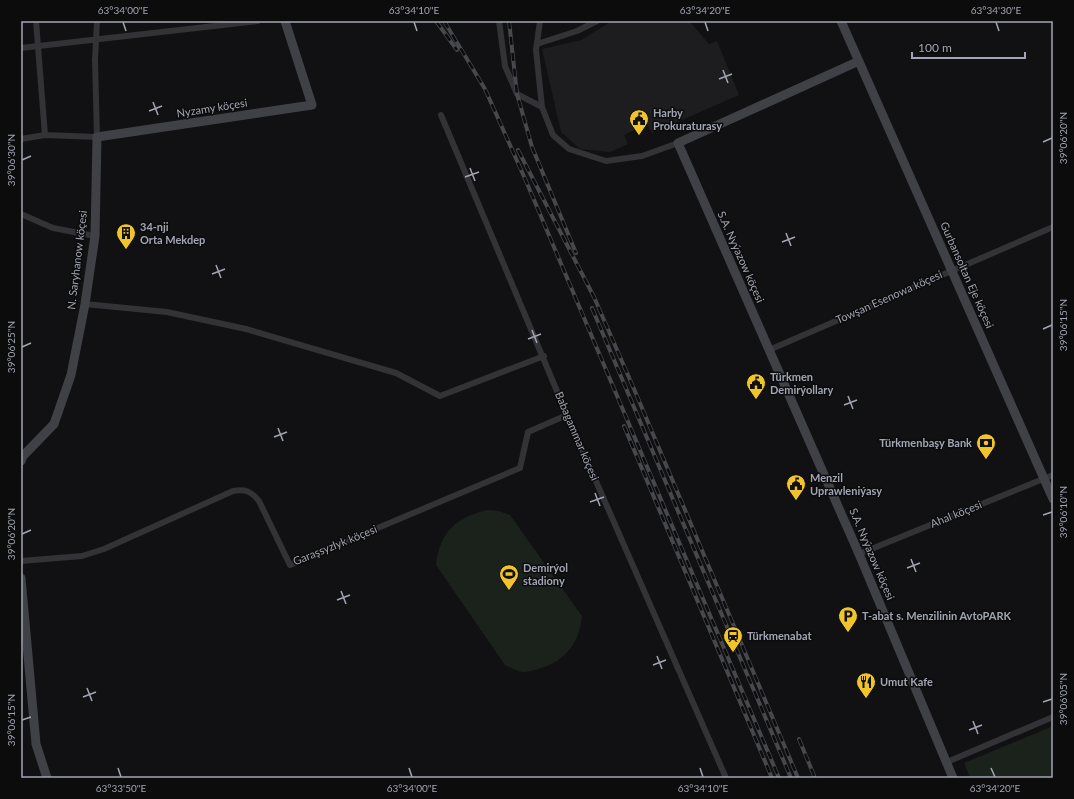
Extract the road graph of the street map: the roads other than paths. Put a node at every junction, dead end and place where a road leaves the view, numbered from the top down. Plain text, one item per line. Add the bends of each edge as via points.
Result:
1 (36, 21) edge
2 (97, 21) edge
3 (258, 21) edge
4 (285, 21) edge
5 (499, 21) edge
6 (540, 21) edge
7 (597, 21) edge
8 (841, 21) edge
9 (97, 38) junction
10 (537, 44) junction
11 (38, 45) junction
12 (21, 48) edge
13 (859, 61) junction
14 (542, 107) junction
15 (441, 115) dead end
16 (45, 135) junction
17 (97, 138) junction
18 (21, 139) edge
19 (678, 143) junction
20 (21, 214) edge
21 (1053, 227) edge
22 (95, 236) junction
23 (951, 270) junction
24 (85, 304) junction
25 (769, 350) junction
26 (544, 356) junction
27 (567, 415) junction
28 (21, 461) edge
29 (1053, 474) edge
30 (1044, 478) junction
31 (1053, 500) edge
32 (859, 554) junction
33 (21, 561) edge
34 (21, 578) edge
35 (1053, 717) edge
36 (947, 762) junction
37 (47, 778) edge
38 (726, 778) edge
39 (953, 778) edge

1 - 11 street
2 - 9 street, N. Saryhanow köçesi
3 - 9 street
4 - 17 street, Nyzamy köçesi via 312,105
5 - 14 street via 505,66 517,94
6 - 10 street
7 - 10 street via 577,31
8 - 13 street, Gurbansoltan Eje köçesi
9 - 11 street
9 - 17 street, N. Saryhanow köçesi
10 - 14 street
11 - 12 street
11 - 16 street
13 - 19 street
13 - 23 street, Gurbansoltan Eje köçesi
14 - 19 street via 553,135 569,149 606,161 642,156
15 - 26 street, Babagammar köçesi
16 - 17 street, Nyzamy köçesi
16 - 18 street, Nyzamy köçesi
17 - 22 street, N. Saryhanow köçesi
19 - 25 street, S.A. Nyýazow köçesi
20 - 22 street via 53,228
21 - 23 street, Towşan Esenowa köçesi
22 - 24 street, N. Saryhanow köçesi
23 - 25 street, Towşan Esenowa köçesi
23 - 30 street, Gurbansoltan Eje köçesi
24 - 26 street via 167,312 246,329 396,373 440,396
24 - 28 street, N. Saryhanow köçesi via 71,375 54,424
25 - 32 street, S.A. Nyýazow köçesi
26 - 27 street, Babagammar köçesi
27 - 33 street, Garaşsyzlyk köçesi via 528,432 520,468 290,565 259,501 253,493 244,490 233,490 104,549 82,556
27 - 38 street, Babagammar köçesi
29 - 30 street, Ahal köçesi
30 - 31 street, Gurbansoltan Eje köçesi
30 - 32 street, Ahal köçesi
32 - 36 street, S.A. Nyýazow köçesi
34 - 37 street via 36,744
35 - 36 street
36 - 39 street, S.A. Nyýazow köçesi

